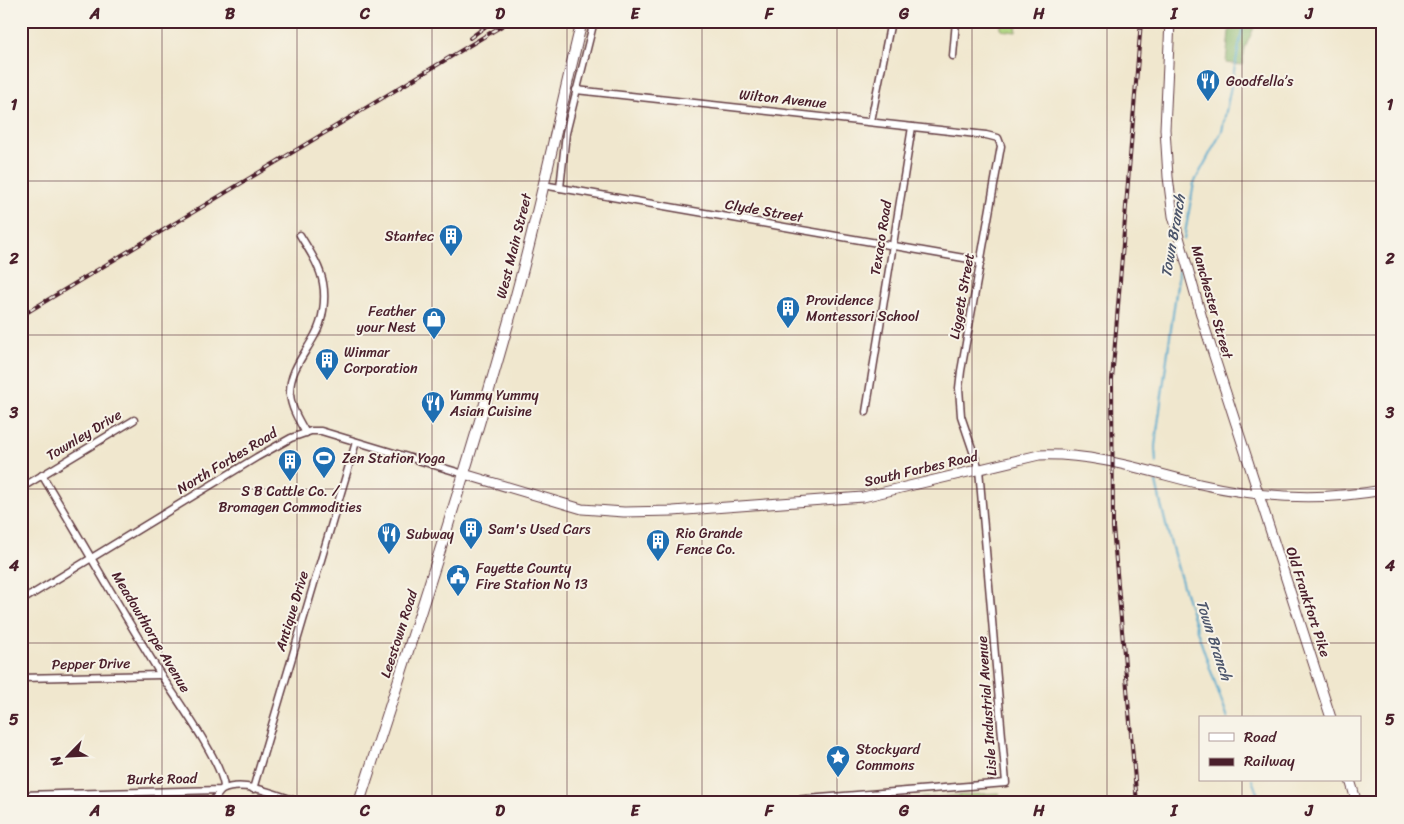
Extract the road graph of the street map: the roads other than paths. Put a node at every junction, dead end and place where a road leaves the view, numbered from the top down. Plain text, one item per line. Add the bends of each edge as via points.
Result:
1 (582, 21) edge
2 (594, 21) edge
3 (891, 21) edge
4 (956, 21) edge
5 (1170, 21) edge
6 (953, 56) dead end
7 (576, 90) junction
8 (871, 121) junction
9 (912, 127) junction
10 (986, 135) joint
11 (543, 185) junction
12 (560, 188) junction
13 (300, 235) dead end
14 (892, 246) junction
15 (981, 261) junction
16 (866, 412) dead end
17 (134, 420) dead end
18 (306, 433) junction
19 (356, 442) junction
20 (979, 469) junction
21 (464, 474) junction
22 (42, 475) junction
23 (21, 488) edge
24 (1383, 490) edge
25 (1258, 495) junction
26 (92, 559) junction
27 (21, 601) edge
28 (161, 675) junction
29 (21, 678) edge
30 (1330, 716) edge
31 (1351, 782) edge
32 (253, 789) junction
33 (222, 790) junction
34 (21, 795) edge
35 (211, 803) edge
36 (301, 803) edge
37 (359, 803) edge
38 (757, 803) edge
39 (1357, 803) edge

1 - 11 main road, West Main Street
2 - 7 street
3 - 8 street
4 - 6 street
5 - 25 main road, Manchester Street via 1165,129 1173,216
7 - 8 street, Wilton Avenue
7 - 12 street via 566,133
8 - 9 street, Wilton Avenue
9 - 10 street, Wilton Avenue
9 - 14 street, Texaco Road
10 - 15 street, Liggett Street via 998,138 1002,151
11 - 12 street, Clyde Street
11 - 21 main road, West Main Street via 515,298
12 - 14 street, Clyde Street
13 - 18 street via 318,265 324,296 319,326 297,365 290,394 293,409
14 - 15 street, Clyde Street
14 - 16 street, Texaco Road
15 - 20 street, Liggett Street via 959,395 961,416
17 - 22 street, Townley Drive
18 - 19 street, North Forbes Road via 322,431
18 - 26 street, North Forbes Road via 257,457
19 - 21 street, North Forbes Road
19 - 32 street, Antique Drive
20 - 21 main road, South Forbes Road via 889,492 838,500 624,512 582,509
20 - 25 main road, South Forbes Road via 1039,456 1072,455
20 - 38 street, Lisle Industrial Avenue via 1006,783
21 - 37 main road, Leestown Road
22 - 23 street, Townley Drive
22 - 26 street, Meadowthorpe Avenue
24 - 25 main road, South Forbes Road via 1328,497
25 - 30 main road, Old Frankfort Pike
26 - 27 street, North Forbes Road
26 - 28 street, Meadowthorpe Avenue
28 - 29 street, Pepper Drive
28 - 33 street, Meadowthorpe Avenue via 220,773
31 - 39 main road
32 - 33 street, Burke Road via 237,787
32 - 36 street, Burke Road
33 - 34 street, Burke Road
33 - 35 street

